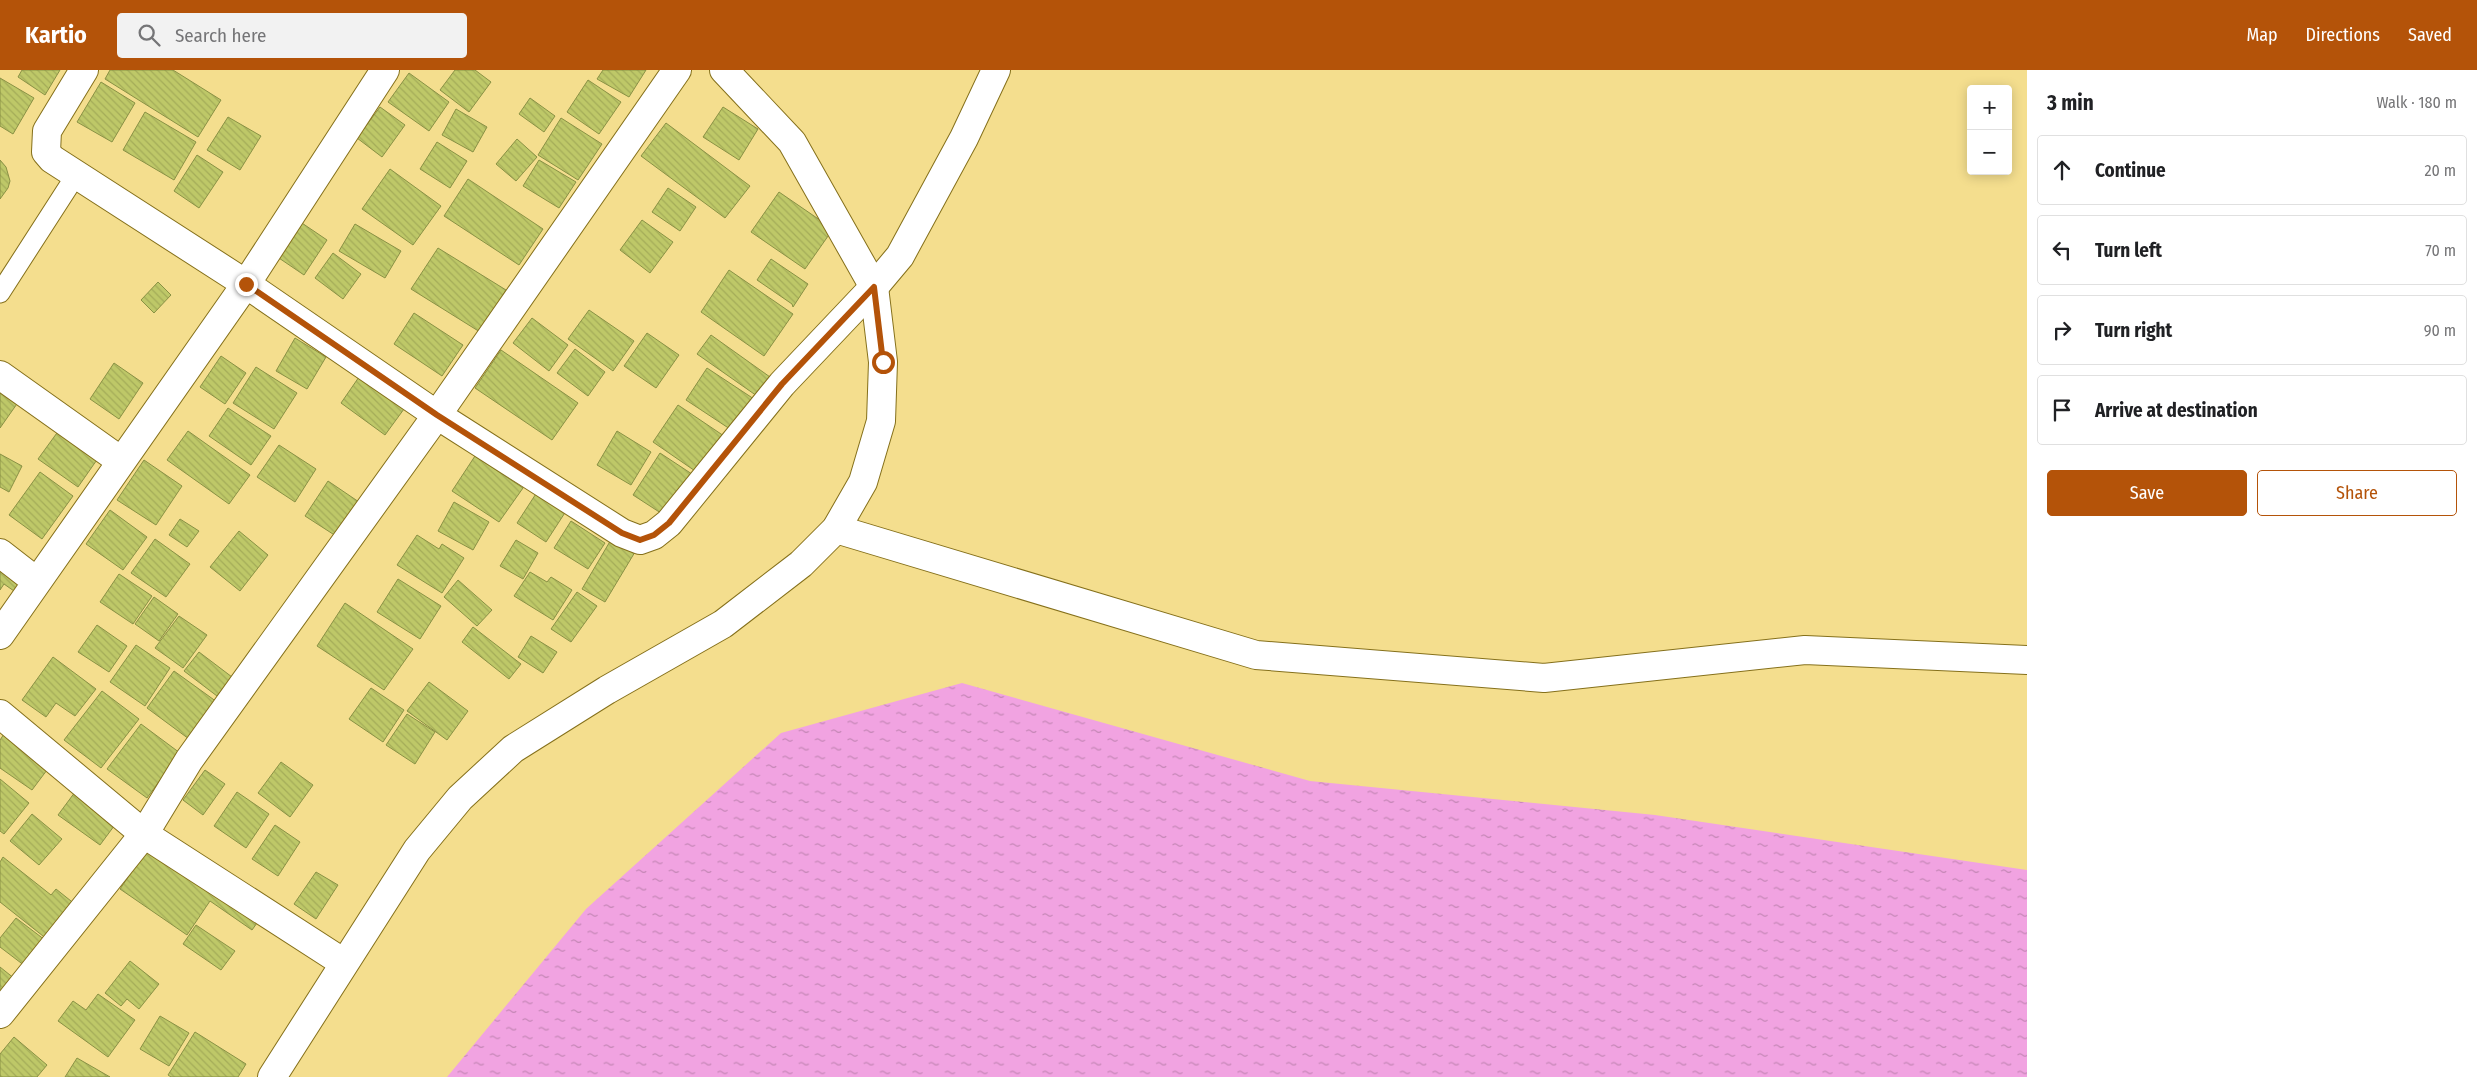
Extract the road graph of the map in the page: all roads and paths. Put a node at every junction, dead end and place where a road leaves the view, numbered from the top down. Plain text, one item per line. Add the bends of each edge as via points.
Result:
1 (84, 70) edge
2 (385, 70) edge
3 (677, 70) edge
4 (724, 70) edge
5 (996, 70) edge
6 (76, 175) junction
7 (246, 284) junction
8 (874, 287) junction
9 (0, 293) edge
10 (0, 375) edge
11 (437, 415) junction
12 (121, 461) junction
13 (836, 529) junction
14 (0, 553) edge
15 (36, 581) junction
16 (0, 635) edge
17 (2027, 660) edge
18 (0, 714) edge
19 (144, 834) junction
20 (344, 963) junction
21 (0, 1014) edge
22 (272, 1077) edge

1 - 6 street via 47,131 45,143 46,152 52,160
2 - 7 street
3 - 11 street
4 - 8 street via 792,142
5 - 8 street via 964,138 900,256
6 - 7 street
6 - 9 lane
7 - 11 street
7 - 12 street
8 - 11 street via 782,384 669,523 654,535 640,540 622,533
8 - 13 street via 883,362 882,421 862,482
10 - 12 street
11 - 19 street via 188,760
12 - 15 street
13 - 17 street via 1256,655 1544,678 1805,650
13 - 20 street via 801,564 723,624 607,690 513,749 460,798 417,850
14 - 15 street
15 - 16 street
18 - 19 street
19 - 20 street
19 - 21 street
20 - 22 street

